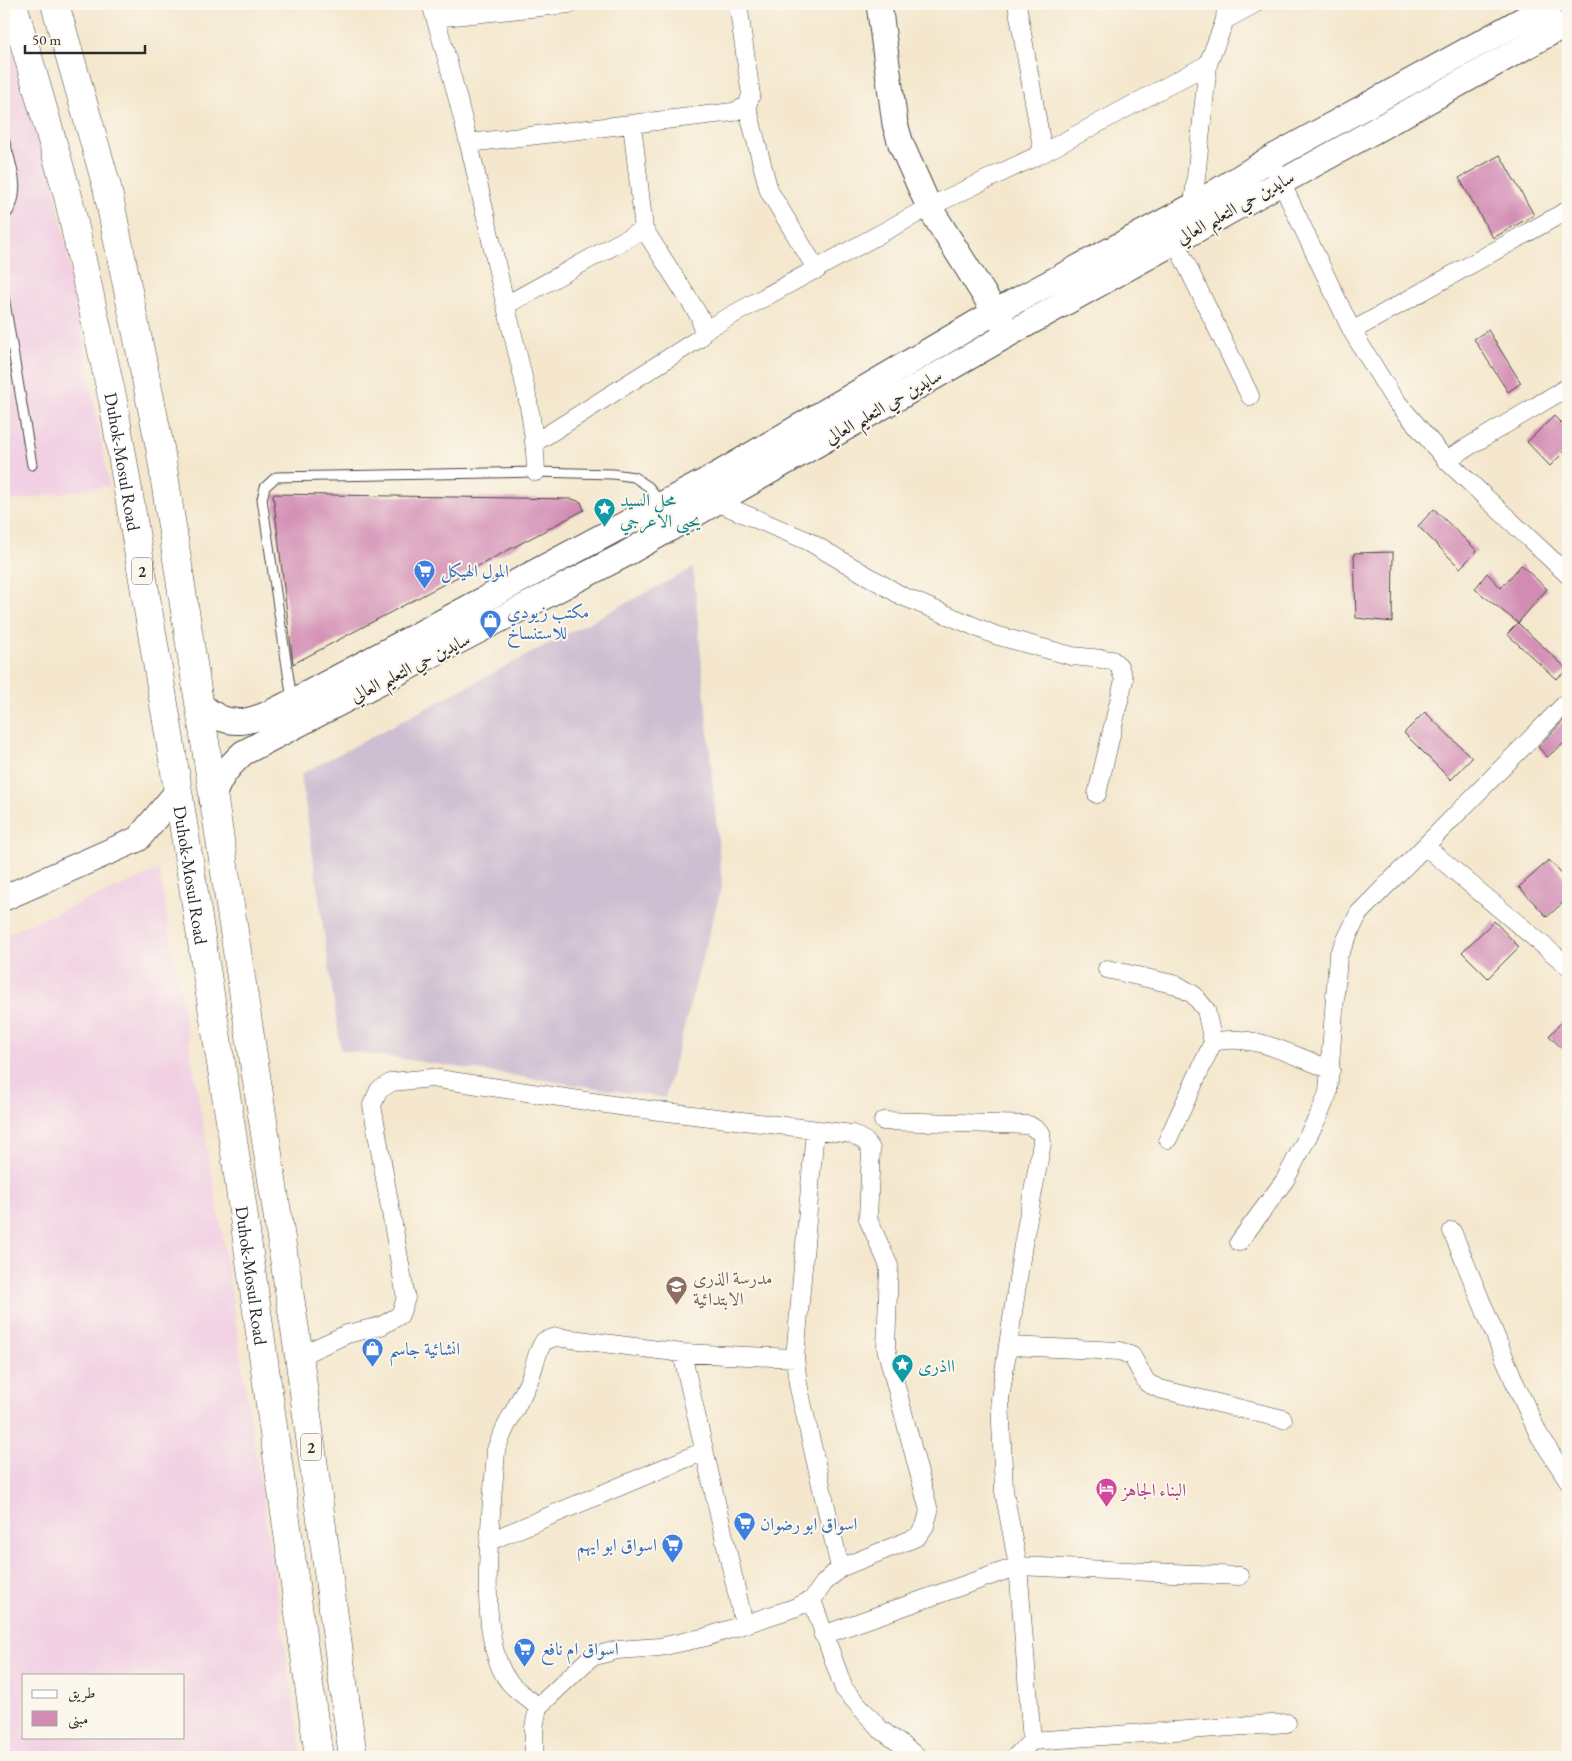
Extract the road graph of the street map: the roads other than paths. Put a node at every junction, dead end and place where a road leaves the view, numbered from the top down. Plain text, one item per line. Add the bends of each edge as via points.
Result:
1 (13, 4) edge
2 (55, 4) edge
3 (569, 4) edge
4 (738, 4) edge
5 (879, 4) edge
6 (1017, 4) edge
7 (1254, 4) edge
8 (1542, 6) edge
9 (433, 11) edge
10 (1225, 12) edge
11 (1568, 23) edge
12 (1208, 64) junction
13 (747, 106) junction
14 (632, 124) junction
15 (4, 139) edge
16 (469, 144) junction
17 (1043, 152) junction
18 (1270, 159) junction
19 (1281, 182) junction
20 (107, 187) junction
21 (68, 196) junction
22 (1193, 206) junction
23 (929, 207) junction
24 (1568, 210) edge
25 (4, 217) edge
26 (644, 229) junction
27 (1175, 240) junction
28 (817, 270) junction
29 (4, 297) edge
30 (506, 305) junction
31 (995, 312) junction
32 (703, 331) junction
33 (1352, 332) junction
34 (1009, 334) junction
35 (1568, 387) edge
36 (1250, 396) dead end
37 (536, 442) junction
38 (1446, 460) junction
39 (32, 465) dead end
40 (536, 472) junction
41 (716, 502) junction
42 (668, 515) junction
43 (1568, 575) edge
44 (1568, 701) edge
45 (292, 702) junction
46 (200, 704) junction
47 (177, 792) junction
48 (1097, 794) dead end
49 (212, 800) junction
50 (1425, 846) junction
51 (4, 898) edge
52 (1568, 966) edge
53 (1107, 969) dead end
54 (1213, 1042) junction
55 (1331, 1070) junction
56 (883, 1121) dead end
57 (815, 1130) junction
58 (1168, 1139) dead end
59 (1452, 1231) dead end
60 (1239, 1242) dead end
61 (1008, 1346) junction
62 (682, 1354) junction
63 (299, 1356) junction
64 (795, 1358) junction
65 (1283, 1419) dead end
66 (704, 1451) junction
67 (1568, 1480) edge
68 (490, 1541) junction
69 (1018, 1566) junction
70 (840, 1568) junction
71 (1240, 1576) dead end
72 (812, 1600) junction
73 (744, 1624) junction
74 (823, 1635) junction
75 (538, 1707) junction
76 (1287, 1723) dead end
77 (1032, 1742) junction
78 (319, 1757) edge
79 (353, 1757) edge
80 (534, 1757) edge
81 (918, 1757) edge
82 (1014, 1757) edge

1 - 21 highway, Duhok-Mosul Road / 2
2 - 20 highway, Duhok-Mosul Road / 2
3 - 9 street
4 - 13 street via 751,95
5 - 23 main road via 895,124
6 - 17 street
7 - 10 street
8 - 18 main road, سايدين حي التعليم العالي
9 - 16 street
10 - 12 street
11 - 19 main road, سايدين حي التعليم العالي
12 - 17 street
12 - 22 street
13 - 14 street via 734,112
13 - 28 street via 769,191
14 - 16 street
14 - 26 street
15 - 25 lane via 15,178 12,208
16 - 30 street
17 - 23 street
18 - 19 street
18 - 22 main road, سايدين حي التعليم العالي
19 - 27 main road, سايدين حي التعليم العالي
19 - 33 street
20 - 21 highway
20 - 46 highway, Duhok-Mosul Road / 2 via 160,448
21 - 47 highway, Duhok-Mosul Road / 2 via 113,401
22 - 31 main road, سايدين حي التعليم العالي
23 - 28 street
23 - 31 main road
24 - 33 street
26 - 30 street
26 - 32 street via 700,317
27 - 34 main road, سايدين حي التعليم العالي
27 - 36 street
28 - 32 street
29 - 39 lane
30 - 37 street
31 - 34 main road
31 - 42 main road, سايدين حي التعليم العالي via 717,475
32 - 37 street via 700,338
33 - 38 street via 1392,396
34 - 41 main road, سايدين حي التعليم العالي
35 - 38 street
37 - 40 street
38 - 43 street
40 - 42 lane via 613,474 634,478 649,487
40 - 45 lane via 276,478 270,482 262,499
41 - 42 main road, سايدين حي التعليم العالي
41 - 48 street via 808,541 902,596 995,635 1072,656 1112,660 1119,666 1124,680
42 - 45 main road, سايدين حي التعليم العالي
42 - 49 main road, سايدين حي التعليم العالي via 495,624 243,753 217,782
44 - 50 street
45 - 46 main road, سايدين حي التعليم العالي via 246,722 220,719
46 - 49 highway, Duhok-Mosul Road / 2
47 - 51 main road via 138,839
47 - 78 highway, Duhok-Mosul Road / 2 via 234,1146
49 - 63 highway, Duhok-Mosul Road / 2
50 - 52 street
50 - 55 street via 1360,913 1338,956
53 - 54 street via 1177,985 1194,995 1206,1010
54 - 55 street via 1241,1039 1259,1042
54 - 58 street
55 - 60 street via 1328,1093 1285,1180
56 - 61 street via 1029,1125 1041,1133 1042,1143
57 - 63 street via 626,1107 432,1078 392,1082 379,1090 372,1105 406,1298 400,1315 381,1326 347,1334
57 - 64 street
57 - 70 street via 852,1134 865,1141 871,1149 868,1220 889,1266 886,1348 929,1511 925,1526 917,1537
59 - 67 street via 1539,1435
61 - 65 street via 1120,1351 1132,1356 1147,1383 1160,1389
61 - 69 street via 1000,1399 1004,1491
62 - 64 street
62 - 66 street
62 - 68 street via 556,1337 544,1341 496,1450
63 - 79 highway, Duhok-Mosul Road / 2
64 - 70 street via 798,1384
66 - 68 street
66 - 73 street
68 - 75 street via 487,1575 493,1649 509,1681
69 - 71 street
69 - 74 street
69 - 77 street
70 - 72 street
72 - 73 street
72 - 74 street
73 - 75 street via 706,1637 616,1650 591,1657
74 - 81 street via 844,1689 880,1729
75 - 80 street
76 - 77 street
77 - 82 street

